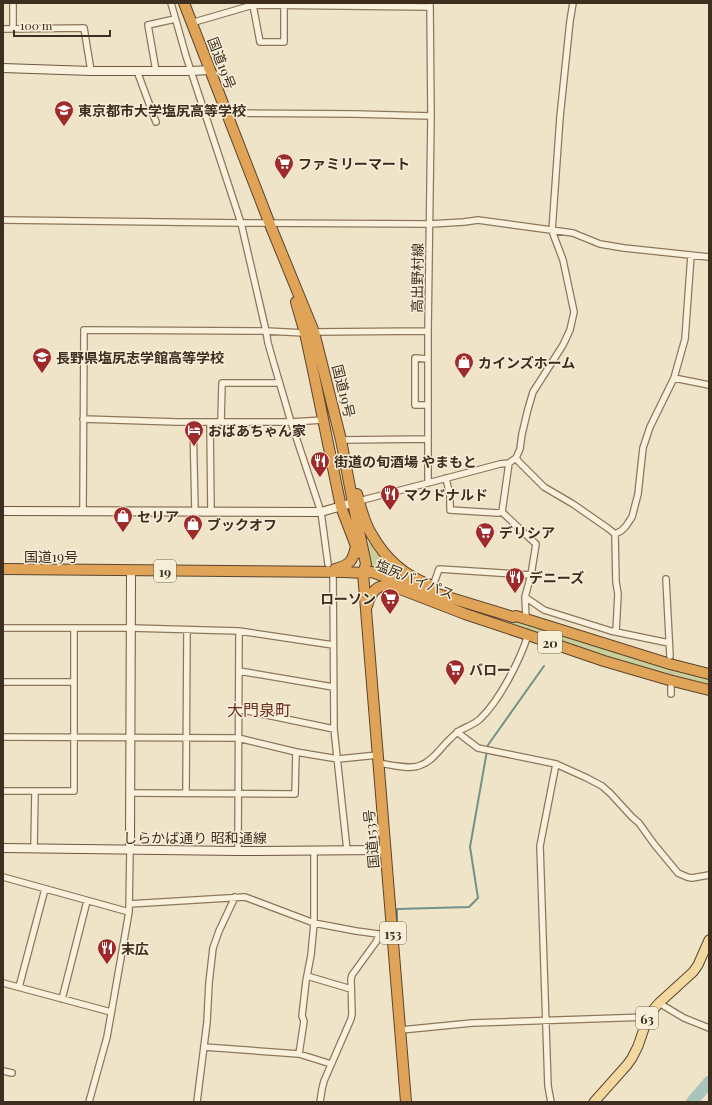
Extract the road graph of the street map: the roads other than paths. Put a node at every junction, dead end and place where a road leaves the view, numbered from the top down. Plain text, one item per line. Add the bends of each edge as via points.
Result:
1 (13, 3) edge
2 (171, 3) edge
3 (184, 3) edge
4 (573, 3) edge
5 (253, 5) junction
6 (430, 5) edge
7 (284, 6) junction
8 (175, 19) junction
9 (191, 23) junction
10 (3, 29) edge
11 (13, 29) junction
12 (3, 68) edge
13 (210, 70) junction
14 (91, 71) junction
15 (137, 71) junction
16 (156, 71) junction
17 (191, 71) junction
18 (227, 115) junction
19 (431, 116) junction
20 (156, 122) dead end
21 (3, 220) edge
22 (269, 222) junction
23 (242, 223) junction
24 (430, 224) junction
25 (552, 230) junction
26 (692, 255) junction
27 (709, 257) edge
28 (266, 331) junction
29 (428, 331) junction
30 (309, 332) junction
31 (428, 359) junction
32 (674, 378) junction
33 (280, 383) junction
34 (709, 385) edge
35 (428, 405) junction
36 (83, 419) junction
37 (336, 419) junction
38 (323, 420) junction
39 (193, 422) junction
40 (210, 422) junction
41 (221, 422) junction
42 (291, 422) junction
43 (428, 439) junction
44 (341, 440) junction
45 (328, 441) junction
46 (516, 458) junction
47 (509, 462) junction
48 (446, 478) junction
49 (428, 483) junction
50 (356, 502) junction
51 (341, 507) junction
52 (3, 511) edge
53 (83, 511) junction
54 (195, 511) junction
55 (211, 511) junction
56 (321, 512) junction
57 (502, 512) junction
58 (615, 534) junction
59 (356, 546) junction
60 (3, 569) edge
61 (329, 569) junction
62 (131, 570) junction
63 (363, 573) junction
64 (531, 575) junction
65 (666, 579) dead end
66 (433, 586) junction
67 (394, 587) junction
68 (525, 597) junction
69 (366, 609) junction
70 (516, 616) junction
71 (526, 619) junction
72 (3, 628) edge
73 (131, 628) junction
74 (74, 629) junction
75 (188, 630) junction
76 (239, 631) junction
77 (616, 632) junction
78 (528, 634) junction
79 (669, 643) junction
80 (333, 645) junction
81 (670, 656) tunnel mouth
82 (239, 671) junction
83 (709, 674) edge
84 (3, 682) edge
85 (74, 682) junction
86 (333, 687) junction
87 (671, 687) tunnel mouth
88 (709, 690) edge
89 (671, 694) dead end
90 (238, 709) junction
91 (334, 729) junction
92 (457, 732) junction
93 (3, 736) edge
94 (75, 737) junction
95 (130, 738) junction
96 (187, 738) junction
97 (238, 738) junction
98 (296, 752) junction
99 (338, 759) junction
100 (379, 759) junction
101 (556, 764) junction
102 (3, 791) edge
103 (35, 792) junction
104 (130, 793) junction
105 (186, 793) junction
106 (238, 794) junction
107 (3, 848) edge
108 (34, 848) junction
109 (130, 850) junction
110 (347, 850) junction
111 (386, 850) junction
112 (238, 851) junction
113 (314, 851) junction
114 (709, 875) edge
115 (3, 877) edge
116 (44, 889) junction
117 (235, 897) junction
118 (87, 900) junction
119 (129, 904) junction
120 (129, 912) junction
121 (314, 923) junction
122 (380, 934) junction
123 (393, 936) junction
124 (709, 940) edge
125 (307, 976) junction
126 (3, 983) edge
127 (19, 987) junction
128 (351, 989) junction
129 (62, 999) junction
130 (659, 1002) junction
131 (111, 1012) junction
132 (648, 1017) junction
133 (546, 1020) junction
134 (709, 1028) edge
135 (401, 1030) junction
136 (204, 1047) junction
137 (299, 1054) junction
138 (331, 1064) junction
139 (3, 1071) edge
140 (12, 1073) dead end
141 (89, 1102) edge
142 (197, 1102) edge
143 (320, 1102) edge
144 (406, 1102) edge
145 (550, 1102) edge
146 (594, 1102) edge

1 - 11 street
2 - 8 street
3 - 9 highway, 国道19号
4 - 25 street via 560,117
5 - 7 street
5 - 7 street via 260,42 284,42
5 - 9 street
6 - 7 street
6 - 19 street, 高出野村線
8 - 16 street via 148,25
8 - 17 street
9 - 13 highway, 国道19号
10 - 11 street
11 - 14 street via 84,28
12 - 14 street
13 - 17 street
13 - 18 highway, 国道19号
14 - 15 street
15 - 16 street
15 - 20 street
16 - 17 street
17 - 23 street
18 - 19 street via 241,113
18 - 22 highway, 国道19号
19 - 24 street, 高出野村線
21 - 23 street
22 - 23 street
22 - 24 street
22 - 30 highway, 国道19号
23 - 28 street
24 - 25 street via 478,220
24 - 29 street, 高出野村線
25 - 26 street via 573,233 600,244
25 - 46 street via 563,260 574,312 563,345 533,392
26 - 27 street
26 - 32 street via 685,339
28 - 30 street
28 - 33 street
28 - 36 street via 84,330
29 - 30 street
29 - 31 street, 高出野村線
30 - 37 highway, 国道19号
30 - 38 highway, 国道19号
31 - 35 street, 高出野村線
31 - 35 street via 415,358 415,405
32 - 34 street
32 - 58 street via 650,427 643,448 638,494 632,517 626,526
33 - 41 street via 222,383
33 - 42 street
35 - 43 street, 高出野村線
36 - 39 street
36 - 53 street
37 - 38 street
37 - 44 highway, 国道19号
38 - 42 street
38 - 45 highway, 国道19号
39 - 40 street
39 - 54 street
40 - 41 street
40 - 55 street
41 - 42 street
42 - 56 street
43 - 44 street
43 - 49 street, 高出野村線
44 - 45 street
44 - 50 highway, 国道19号
45 - 51 highway, 国道19号
46 - 47 street
46 - 58 street via 544,487
47 - 48 street
47 - 57 street
48 - 49 street
48 - 57 street via 450,510
49 - 50 street
50 - 51 street
50 - 63 highway via 366,564
50 - 66 highway via 371,534 390,559 407,574
51 - 56 street
51 - 59 highway, 国道19号
52 - 53 street
53 - 54 street
54 - 55 street
55 - 56 street
56 - 61 street
57 - 64 street via 536,544
58 - 77 street via 618,594
59 - 61 highway via 349,563
59 - 63 highway, 国道19号
60 - 62 highway, 国道19号 / 19
61 - 62 highway, 国道19号 / 19
61 - 63 highway, 国道19号 / 19
61 - 80 street
62 - 73 street
63 - 67 highway, 塩尻バイパス / 20
63 - 69 highway, 国道153号 / 153
63 - 70 highway, 塩尻バイパス / 20 via 372,572
64 - 66 street via 439,569
64 - 68 street
65 - 79 street
66 - 70 highway
67 - 69 highway via 377,588
67 - 78 highway, 塩尻バイパス / 20
68 - 71 street
68 - 77 street via 544,610
69 - 100 highway, 国道153号 / 153
70 - 71 highway, 塩尻バイパス / 20
71 - 83 highway, 塩尻バイパス / 20
72 - 74 street
73 - 74 street
73 - 75 street
73 - 95 street
74 - 85 street
75 - 76 street
75 - 96 street
76 - 80 street
76 - 82 street
77 - 79 street
78 - 88 highway, 塩尻バイパス / 20 via 630,668
78 - 92 street via 522,652 493,704 480,719
79 - 81 street
80 - 86 street
82 - 86 street
82 - 90 street
84 - 85 street
85 - 94 street
86 - 91 street
87 - 89 street
90 - 91 street
90 - 97 street
91 - 99 street
92 - 100 street via 428,762 420,766 410,767
92 - 101 street via 478,748
93 - 94 street
94 - 95 street
94 - 103 street via 74,791
95 - 96 street
95 - 104 street
96 - 97 street
96 - 105 street
97 - 98 street
97 - 106 street
98 - 99 street
98 - 106 street via 295,794
99 - 100 street
99 - 110 street
100 - 111 highway, 国道153号 / 153
101 - 114 street via 602,786 610,793 639,823 678,873 692,878
101 - 133 street via 540,846
102 - 103 street
103 - 108 street
104 - 105 street
104 - 109 street
105 - 106 street
106 - 112 street
107 - 108 street, しらかば通り 昭和通線
108 - 109 street, しらかば通り 昭和通線
109 - 112 street, しらかば通り 昭和通線
109 - 119 street
110 - 111 street, しらかば通り 昭和通線
110 - 113 street, しらかば通り 昭和通線
111 - 123 highway, 国道153号 / 153
112 - 113 street, しらかば通り 昭和通線
113 - 121 street
115 - 116 street
116 - 118 street
116 - 127 street
117 - 119 street
117 - 121 street via 245,897
117 - 136 street via 213,948
118 - 120 street
118 - 129 street
119 - 120 street
120 - 131 street
121 - 122 street
121 - 125 street
122 - 123 street
122 - 128 street via 352,975
123 - 135 highway, 国道153号 / 153
124 - 130 main road, 63 via 693,972
125 - 128 street
125 - 137 street
126 - 127 street
127 - 129 street
128 - 138 street via 351,1019
129 - 131 street
130 - 132 main road, 63
130 - 134 street via 684,1018
131 - 141 street via 107,1037
132 - 133 street
132 - 146 main road, 63 via 632,1058
133 - 135 street via 472,1023
133 - 145 street
135 - 144 highway, 国道153号 / 153
136 - 137 street
136 - 142 street
137 - 138 street
138 - 143 street
139 - 140 street

